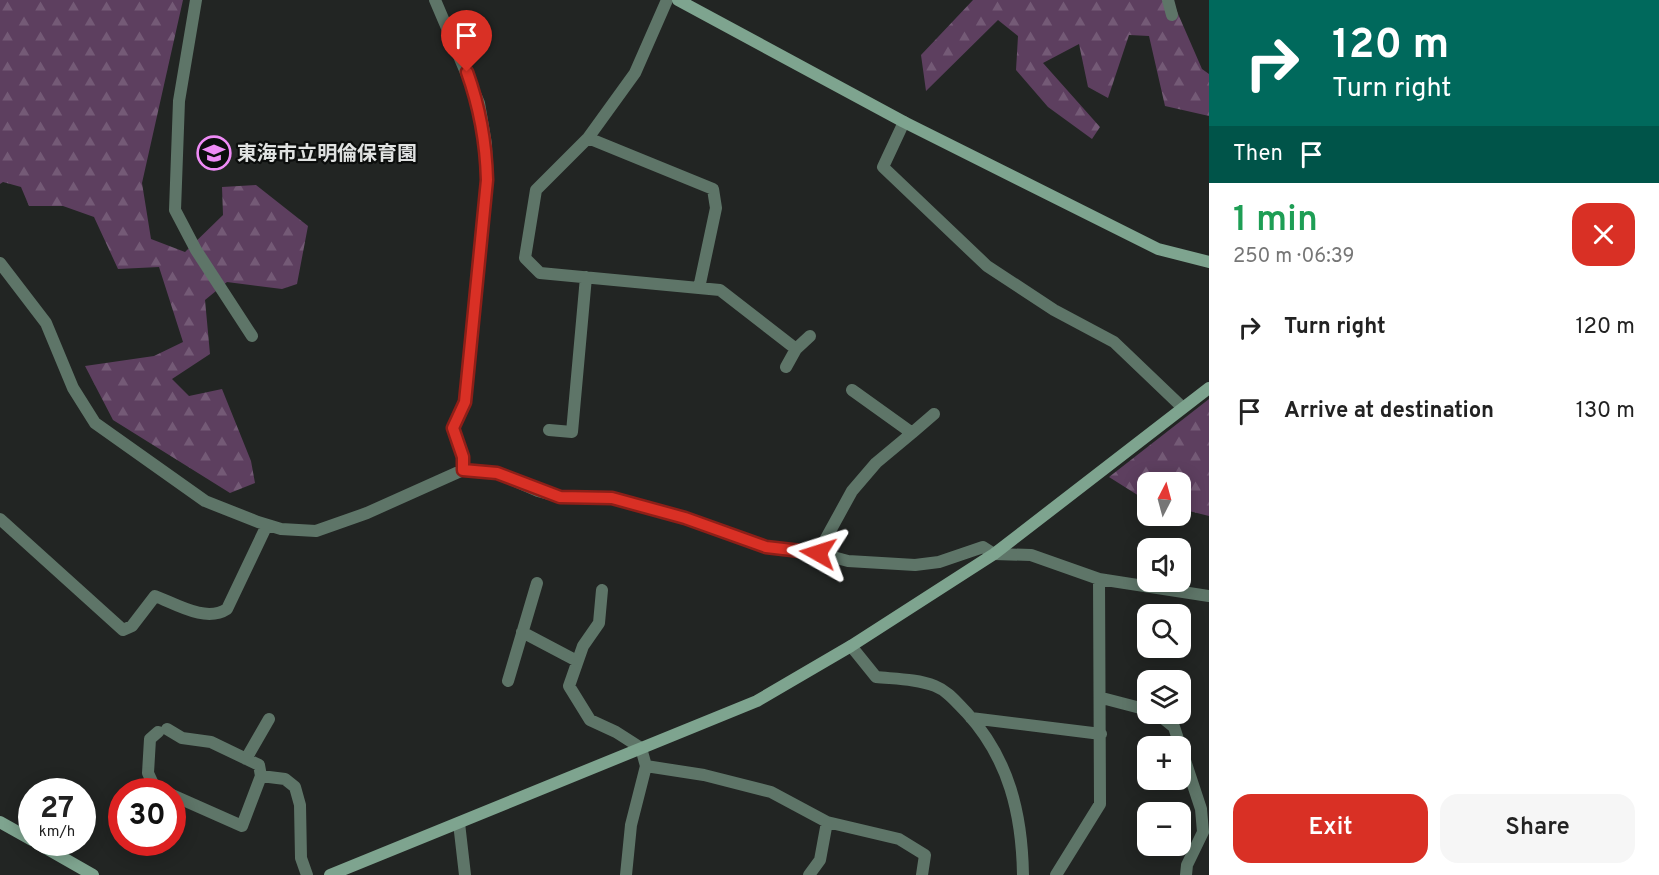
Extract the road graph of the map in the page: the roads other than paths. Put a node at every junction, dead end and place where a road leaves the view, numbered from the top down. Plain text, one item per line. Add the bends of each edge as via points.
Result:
1 (196, 0) edge
2 (435, 0) edge
3 (667, 0) edge
4 (678, 0) edge
5 (1168, 0) edge
6 (1172, 15) dead end
7 (904, 122) junction
8 (588, 138) junction
9 (1209, 262) edge
10 (0, 263) edge
11 (586, 277) junction
12 (699, 288) junction
13 (252, 336) dead end
14 (810, 336) dead end
15 (796, 349) junction
16 (786, 367) dead end
17 (1209, 388) edge
18 (852, 390) dead end
19 (1182, 406) junction
20 (934, 414) dead end
21 (549, 430) dead end
22 (912, 433) junction
23 (463, 470) junction
24 (0, 519) edge
25 (267, 525) junction
26 (818, 553) junction
27 (994, 554) junction
28 (1099, 579) junction
29 (537, 583) dead end
30 (602, 590) dead end
31 (1209, 596) edge
32 (522, 632) junction
33 (851, 646) junction
34 (578, 662) junction
35 (508, 681) dead end
36 (1102, 698) junction
37 (1137, 707) edge
38 (971, 718) junction
39 (269, 719) dead end
40 (1170, 724) edge
41 (1101, 734) junction
42 (641, 748) junction
43 (246, 759) junction
44 (646, 766) junction
45 (261, 776) junction
46 (150, 778) edge
47 (186, 801) edge
48 (0, 822) edge
49 (827, 822) junction
50 (459, 823) junction
51 (18, 832) edge
52 (1206, 832) edge
53 (60, 856) edge
54 (93, 875) edge
55 (307, 875) edge
56 (330, 875) edge
57 (465, 875) edge
58 (626, 875) edge
59 (809, 875) edge
60 (922, 875) edge
61 (1023, 875) edge
62 (1056, 875) edge
63 (1186, 875) edge

1 - 13 street via 179,101 176,210 196,250
2 - 23 street via 479,103 486,144 487,180 465,402 453,428 463,457
3 - 8 street via 635,73
4 - 7 street
5 - 6 street
7 - 9 street via 1158,249
7 - 19 street via 882,167 987,266 1054,310 1114,342
8 - 11 street via 536,190 525,258 540,273
8 - 12 street via 713,189 716,208
10 - 25 street via 46,323 73,388 96,423 205,501
11 - 12 street
11 - 21 street via 572,432
12 - 15 street via 720,290
14 - 15 street
15 - 16 street
17 - 19 street
18 - 22 street
19 - 27 street
20 - 22 street
22 - 26 street via 876,463 852,491
23 - 25 street via 316,531
23 - 26 street via 497,473 560,497 612,498 685,518 766,547
24 - 25 street via 123,630 132,626 155,596 204,614 218,615 226,609
26 - 27 street via 859,562 915,565 939,562 983,547
27 - 28 street via 1031,555
27 - 33 street
28 - 31 street
28 - 36 street
29 - 32 street
30 - 34 street via 599,623 583,646
32 - 34 street
32 - 35 street
33 - 38 street via 876,677 936,686
33 - 42 street via 757,701
34 - 42 street via 569,686 590,720
36 - 37 street
36 - 41 street
38 - 41 street
38 - 61 street via 994,750 1013,791 1020,823
39 - 43 street
40 - 52 street
41 - 62 street via 1100,804
42 - 44 street
42 - 50 street
43 - 45 street via 258,765
43 - 46 street via 211,742 163,731 150,739
44 - 49 street via 771,792
44 - 58 street via 631,825
45 - 47 street via 242,826
45 - 55 street via 285,779 295,787 300,805 301,858
48 - 51 street
49 - 59 street via 820,860
49 - 60 street via 899,839 925,855
50 - 56 street
50 - 57 street
52 - 63 street via 1187,865
53 - 54 street

